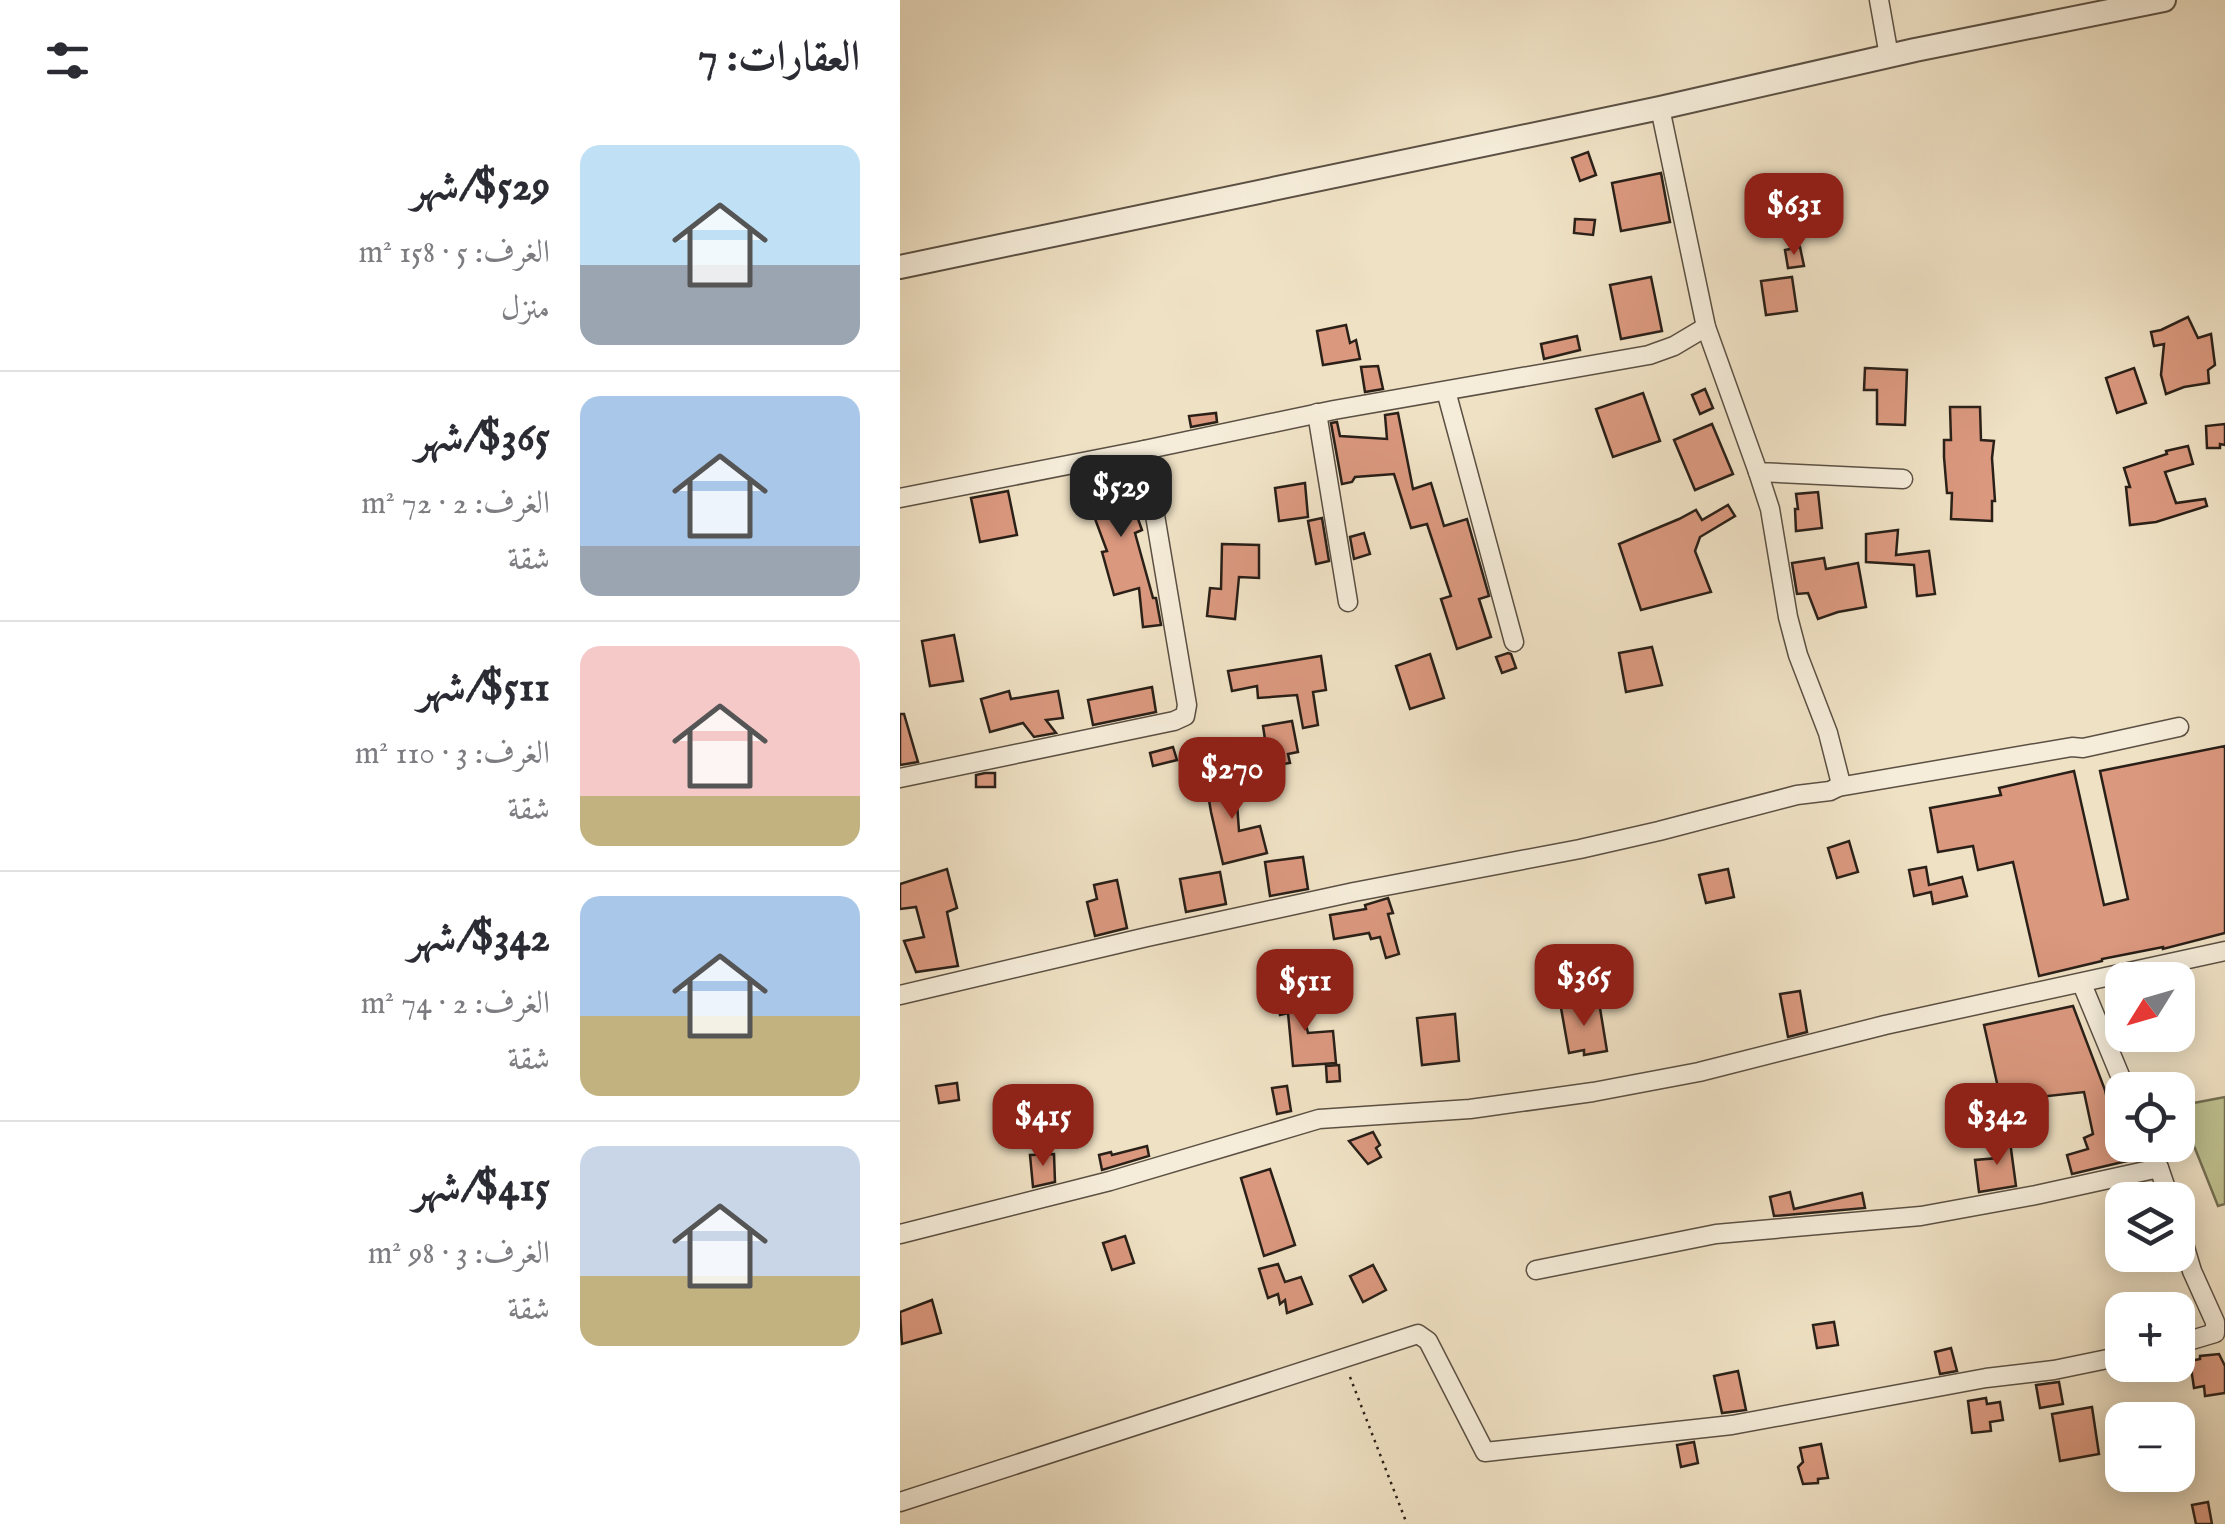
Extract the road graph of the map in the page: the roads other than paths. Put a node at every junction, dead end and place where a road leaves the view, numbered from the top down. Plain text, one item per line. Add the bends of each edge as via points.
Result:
1 (1880, 0) edge
2 (2164, 0) edge
3 (1889, 56) junction
4 (1660, 108) junction
5 (900, 267) edge
6 (1706, 326) junction
7 (1446, 391) junction
8 (1317, 413) junction
9 (1144, 450) junction
10 (1758, 472) junction
11 (1902, 479) dead end
12 (900, 498) edge
13 (1348, 602) dead end
14 (1514, 642) dead end
15 (2179, 727) dead end
16 (900, 778) edge
17 (1838, 787) junction
18 (2225, 951) edge
19 (2082, 984) junction
20 (900, 995) edge
21 (2119, 1072) edge
22 (2156, 1162) edge
23 (2159, 1168) junction
24 (2164, 1182) edge
25 (900, 1234) edge
26 (1536, 1270) dead end
27 (2192, 1272) edge
28 (2195, 1339) edge
29 (2105, 1360) edge
30 (900, 1502) edge

1 - 3 street
2 - 3 street
3 - 4 street
4 - 5 street
4 - 6 street
6 - 7 street via 1649,355
6 - 10 street
7 - 8 street
7 - 14 street
8 - 9 street
8 - 13 street
9 - 12 street
9 - 16 street via 1185,716
10 - 11 street
10 - 17 street via 1788,618 1828,732
15 - 17 street
17 - 20 street via 1659,832 1336,896
18 - 19 street
19 - 21 street
19 - 25 street via 1593,1092 1319,1119
22 - 23 street
23 - 24 street
23 - 26 street via 1922,1216 1716,1234
27 - 28 street via 2216,1333
29 - 30 street via 1732,1425 1485,1452 1428,1341 1418,1334

